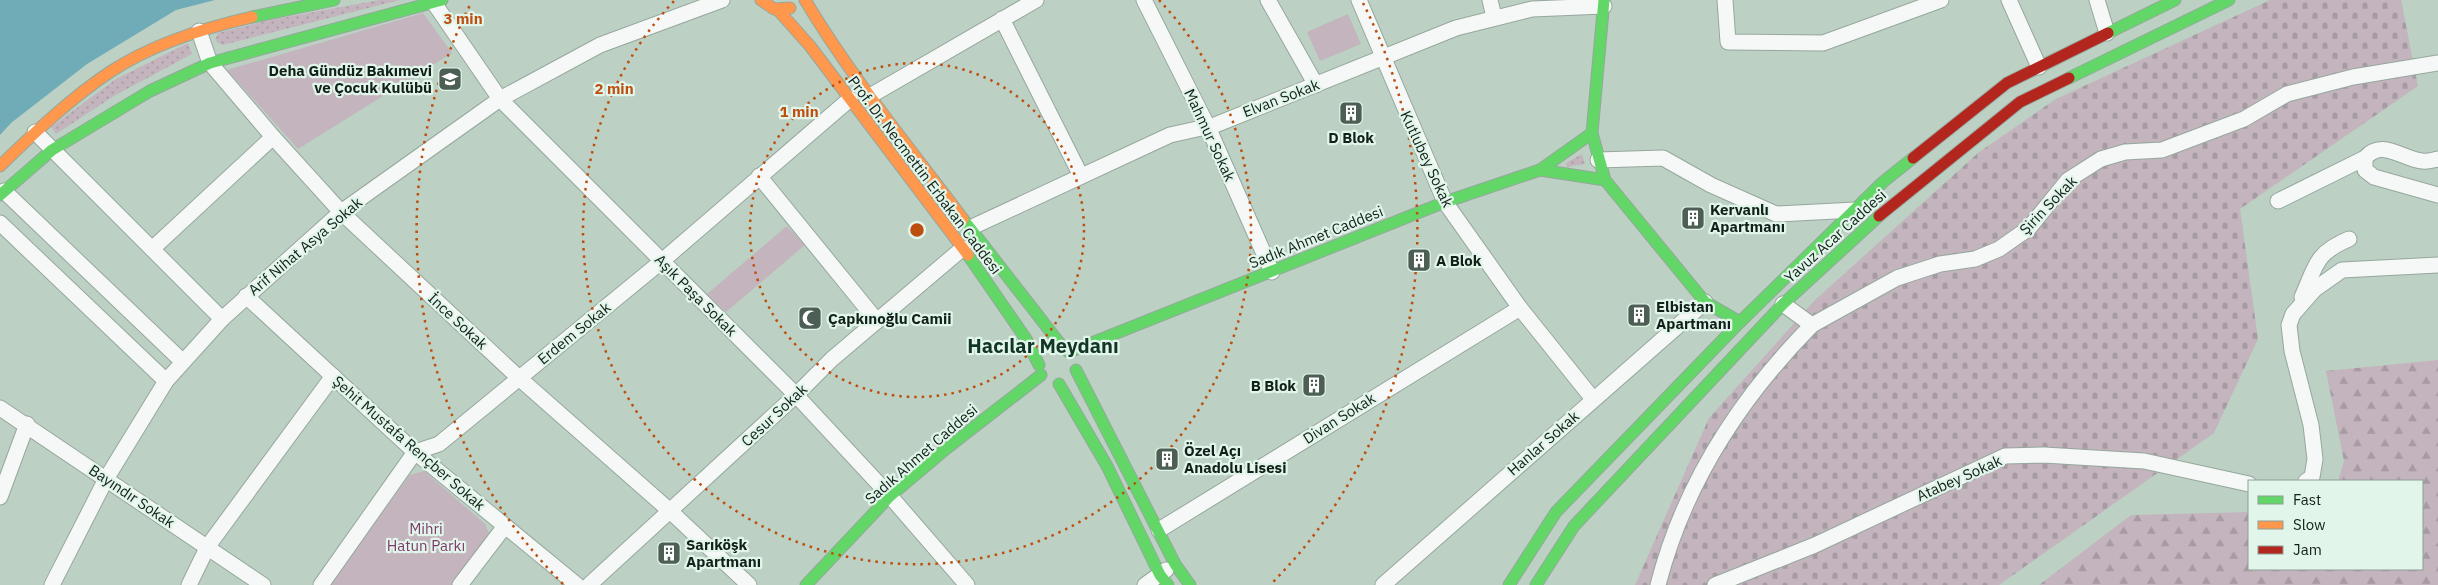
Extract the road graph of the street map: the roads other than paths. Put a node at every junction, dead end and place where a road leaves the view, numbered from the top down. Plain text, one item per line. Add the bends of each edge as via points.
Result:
1 (334, 0) edge
2 (722, 0) edge
3 (761, 0) edge
4 (800, 0) edge
5 (805, 0) edge
6 (1036, 0) edge
7 (1144, 0) edge
8 (1268, 0) edge
9 (1359, 0) edge
10 (1490, 0) edge
11 (1725, 0) edge
12 (1939, 0) edge
13 (2009, 0) edge
14 (2097, 0) edge
15 (2175, 0) edge
16 (2229, 0) edge
17 (436, 1) edge
18 (1604, 3) edge
19 (778, 10) junction
20 (1494, 17) junction
21 (1002, 19) junction
22 (199, 32) junction
23 (2107, 33) junction
24 (1381, 57) junction
25 (210, 63) junction
26 (2438, 63) edge
27 (2039, 67) junction
28 (1316, 85) junction
29 (870, 96) junction
30 (500, 99) junction
31 (850, 99) junction
32 (1208, 127) junction
33 (34, 132) junction
34 (1592, 133) junction
35 (273, 138) junction
36 (52, 150) junction
37 (2365, 158) junction
38 (2438, 159) edge
39 (1598, 160) junction
40 (0, 166) edge
41 (1540, 170) junction
42 (759, 176) junction
43 (1082, 176) junction
44 (1604, 180) junction
45 (2, 193) edge
46 (2438, 195) edge
47 (2278, 201) dead end
48 (1444, 202) junction
49 (1854, 210) junction
50 (340, 212) junction
51 (0, 223) edge
52 (970, 228) junction
53 (2349, 239) dead end
54 (963, 248) junction
55 (152, 249) junction
56 (662, 261) junction
57 (2438, 264) edge
58 (1272, 272) junction
59 (246, 296) junction
60 (1704, 302) junction
61 (1783, 304) junction
62 (1520, 308) junction
63 (2293, 314) junction
64 (222, 319) junction
65 (877, 321) junction
66 (1740, 322) junction
67 (1812, 325) junction
68 (1106, 338) junction
69 (1066, 350) junction
70 (182, 361) junction
71 (1076, 368) junction
72 (1040, 370) junction
73 (333, 376) junction
74 (519, 378) junction
75 (166, 381) junction
76 (1059, 384) junction
77 (796, 395) junction
78 (1593, 399) junction
79 (0, 408) edge
80 (27, 424) junction
81 (415, 452) junction
82 (106, 479) junction
83 (2308, 480) edge
84 (2248, 484) edge
85 (890, 496) junction
86 (0, 497) edge
87 (670, 511) junction
88 (505, 526) junction
89 (1159, 530) junction
90 (208, 546) junction
91 (1175, 564) junction
92 (1164, 580) edge
93 (52, 585) edge
94 (189, 585) edge
95 (263, 585) edge
96 (321, 585) edge
97 (460, 585) edge
98 (577, 585) edge
99 (589, 585) edge
100 (748, 585) edge
101 (806, 585) edge
102 (967, 585) edge
103 (1145, 585) edge
104 (1190, 585) edge
105 (1382, 585) edge
106 (1509, 585) edge
107 (1536, 585) edge
108 (1658, 585) edge
109 (1715, 585) edge

1 - 22 main road via 250,16
2 - 30 street, Arif Nihat Asya Sokak via 600,45
3 - 19 main road, Prof. Dr. Necmettin Erbakan Caddesi
4 - 19 main road via 792,7
5 - 29 main road, Prof. Dr. Necmettin Erbakan Caddesi
6 - 21 street
7 - 32 street, Mahmur Sokak
8 - 28 street
9 - 24 street, Kutlubey Sokak
10 - 20 street
11 - 12 street via 1728,42 1824,43
13 - 27 street
14 - 23 street
15 - 23 main road, Yavuz Acar Caddesi
16 - 61 main road, Yavuz Acar Caddesi via 2020,102 1898,199
17 - 25 main road
17 - 30 street, Aşık Paşa Sokak
18 - 20 street, Elvan Sokak via 1532,9
18 - 34 main road
19 - 31 main road, Prof. Dr. Necmettin Erbakan Caddesi
20 - 24 street, Elvan Sokak
21 - 29 street
21 - 43 street
22 - 25 street, İnce Sokak
22 - 33 main road via 155,48 112,70
23 - 27 main road, Yavuz Acar Caddesi
24 - 28 street, Elvan Sokak
24 - 48 street, Kutlubey Sokak
25 - 35 street, İnce Sokak
25 - 36 main road via 150,91
26 - 67 street, Şirin Sokak via 2353,77 2287,94 2244,119 2162,150 2125,152 2101,160 2068,180 2029,228 1999,250 1897,278
27 - 49 main road, Yavuz Acar Caddesi via 2007,83 1883,182
28 - 32 street, Elvan Sokak
29 - 52 main road, Prof. Dr. Necmettin Erbakan Caddesi
30 - 50 street, Arif Nihat Asya Sokak
30 - 56 street, Aşık Paşa Sokak
31 - 42 street, Erdem Sokak
31 - 54 main road, Prof. Dr. Necmettin Erbakan Caddesi
32 - 43 street, Elvan Sokak via 1170,135
32 - 58 street, Mahmur Sokak
33 - 36 street
33 - 40 main road
34 - 39 main road
34 - 41 main road, Sadık Ahmet Caddesi
35 - 50 street, İnce Sokak
35 - 55 street
36 - 45 main road
36 - 55 street
37 - 38 street via 2370,151 2384,148 2422,161
37 - 46 street via 2366,170 2374,177
37 - 47 street
39 - 44 main road
39 - 49 street via 1663,158 1711,185 1776,214
41 - 44 main road, Sadık Ahmet Caddesi
41 - 48 main road, Sadık Ahmet Caddesi
42 - 56 street, Erdem Sokak
42 - 65 street
43 - 52 street, Elvan Sokak
44 - 60 main road
45 - 70 street
48 - 58 main road, Sadık Ahmet Caddesi
48 - 62 street, Kutlubey Sokak
49 - 66 main road, Yavuz Acar Caddesi
50 - 59 street, Arif Nihat Asya Sokak
50 - 74 street, İnce Sokak
51 - 75 street
52 - 69 main road, Prof. Dr. Necmettin Erbakan Caddesi
53 - 63 street via 2330,246 2321,255
54 - 65 street, Cesur Sokak
54 - 72 main road, Prof. Dr. Necmettin Erbakan Caddesi via 1026,338
55 - 64 street
56 - 74 street, Erdem Sokak
56 - 77 street, Aşık Paşa Sokak
57 - 63 street via 2342,270 2315,289
58 - 68 main road, Sadık Ahmet Caddesi
59 - 64 street, Arif Nihat Asya Sokak
59 - 73 street, Şehit Mustafa Rençber Sokak
60 - 66 main road
60 - 78 street, Hanlar Sokak
61 - 67 street
61 - 107 main road, Yavuz Acar Caddesi via 1574,526
62 - 78 street, Kutlubey Sokak
62 - 89 street, Divan Sokak
63 - 83 street via 2289,325 2292,351 2316,459 2312,477
64 - 70 street, Arif Nihat Asya Sokak
65 - 77 street, Cesur Sokak
66 - 106 main road, Yavuz Acar Caddesi via 1556,512
67 - 108 street via 1781,356 1740,407 1700,474
68 - 69 main road, Sadık Ahmet Caddesi
68 - 71 main road
69 - 71 main road via 1073,356
69 - 72 main road via 1048,351
70 - 75 street, Arif Nihat Asya Sokak
71 - 76 main road via 1072,378
71 - 89 main road
72 - 76 main road via 1050,383
72 - 85 main road, Sadık Ahmet Caddesi
73 - 81 street, Şehit Mustafa Rençber Sokak
73 - 90 street
74 - 81 street, Erdem Sokak via 439,444
74 - 87 street, İnce Sokak
75 - 82 street, Arif Nihat Asya Sokak
76 - 92 main road via 1107,466
77 - 85 street, Aşık Paşa Sokak
77 - 87 street, Cesur Sokak
78 - 105 street, Hanlar Sokak
79 - 80 street, Bayındır Sokak
80 - 82 street, Bayındır Sokak
80 - 86 street
81 - 88 street, Şehit Mustafa Rençber Sokak
81 - 96 street
82 - 90 street, Bayındır Sokak
82 - 93 street, Arif Nihat Asya Sokak
84 - 109 street, Atabey Sokak via 2144,461 2005,456 1815,545
85 - 101 main road, Sadık Ahmet Caddesi
85 - 102 street, Aşık Paşa Sokak
87 - 99 street, Cesur Sokak
87 - 100 street, İnce Sokak
88 - 97 street
88 - 98 street, Şehit Mustafa Rençber Sokak
89 - 91 main road
90 - 94 street
90 - 95 street, Bayındır Sokak
91 - 92 street
91 - 104 main road
92 - 103 street

